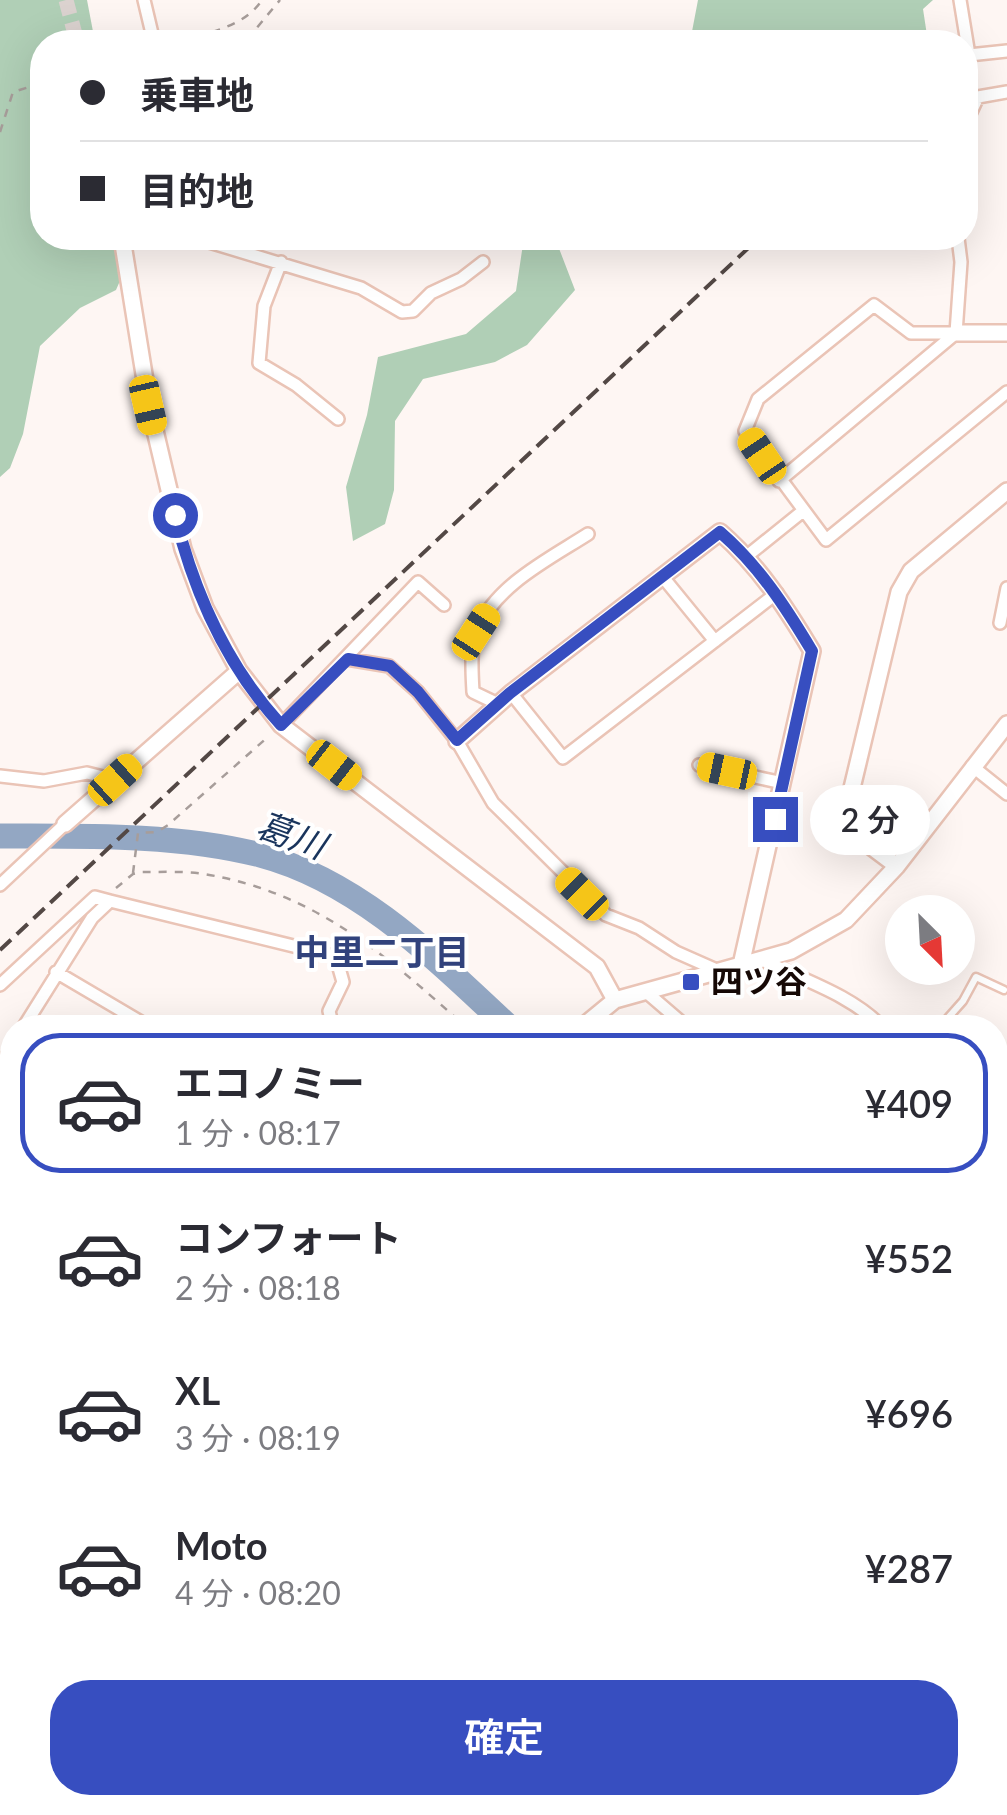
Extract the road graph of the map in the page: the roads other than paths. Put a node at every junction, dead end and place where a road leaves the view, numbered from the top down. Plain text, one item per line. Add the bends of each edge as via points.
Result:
1 (144, 0) edge
2 (960, 0) edge
3 (151, 30) edge
4 (965, 30) edge
5 (1007, 51) edge
6 (978, 54) edge
7 (1007, 92) edge
8 (978, 98) edge
9 (124, 250) edge
10 (238, 250) edge
11 (960, 250) edge
12 (281, 262) junction
13 (483, 262) dead end
14 (956, 332) junction
15 (1007, 333) edge
16 (1007, 392) edge
17 (338, 419) dead end
18 (779, 481) junction
19 (1007, 491) edge
20 (803, 511) junction
21 (588, 534) dead end
22 (747, 556) junction
23 (662, 576) junction
24 (1007, 588) edge
25 (777, 594) junction
26 (444, 605) dead end
27 (1000, 623) dead end
28 (715, 641) junction
29 (348, 659) junction
30 (238, 671) junction
31 (504, 699) junction
32 (1007, 724) edge
33 (281, 725) junction
34 (457, 740) junction
35 (698, 765) dead end
36 (972, 766) junction
37 (0, 776) edge
38 (115, 780) junction
39 (783, 783) junction
40 (1007, 794) edge
41 (65, 824) joint
42 (897, 866) junction
43 (0, 885) edge
44 (107, 900) junction
45 (762, 960) junction
46 (742, 965) junction
47 (719, 971) junction
48 (56, 972) junction
49 (0, 984) edge
50 (1004, 990) dead end
51 (646, 991) junction
52 (615, 1000) junction
53 (31, 1015) edge
54 (129, 1015) edge
55 (329, 1015) edge
56 (597, 1015) edge
57 (673, 1015) edge
58 (870, 1015) edge
59 (951, 1015) edge

1 - 3 street
2 - 4 street
5 - 6 street
7 - 8 street
9 - 30 street via 148,405 183,549
10 - 12 street
11 - 14 street
12 - 13 street via 362,288 402,312
12 - 17 street via 264,306 259,363
14 - 15 street
14 - 18 street
14 - 18 street via 910,332 874,305 758,399 745,431
16 - 20 street via 826,540
18 - 20 street
19 - 42 street via 911,571 899,592 846,813 849,830
20 - 22 street
21 - 31 street via 519,578 476,632 473,692
22 - 23 street via 720,532
22 - 25 street
23 - 28 street
23 - 31 street
24 - 27 street
25 - 28 street
25 - 39 street via 812,651
26 - 29 street via 418,582
28 - 31 street via 563,758
29 - 33 street
29 - 34 street via 390,666
30 - 33 street
30 - 38 street
31 - 34 street
32 - 36 street
33 - 52 street via 597,967
34 - 47 street via 494,802 582,894 623,924
35 - 39 street
36 - 40 street
36 - 42 street
37 - 38 street via 44,781 87,773
38 - 41 street
39 - 46 street
41 - 43 street
42 - 45 street via 846,920
44 - 48 street
44 - 49 street via 95,898
44 - 55 street via 330,956 343,982
45 - 46 street
45 - 58 street
46 - 47 street
47 - 51 street
48 - 53 street
48 - 54 street
50 - 59 lane via 976,976
51 - 52 street
51 - 57 street
52 - 56 street

